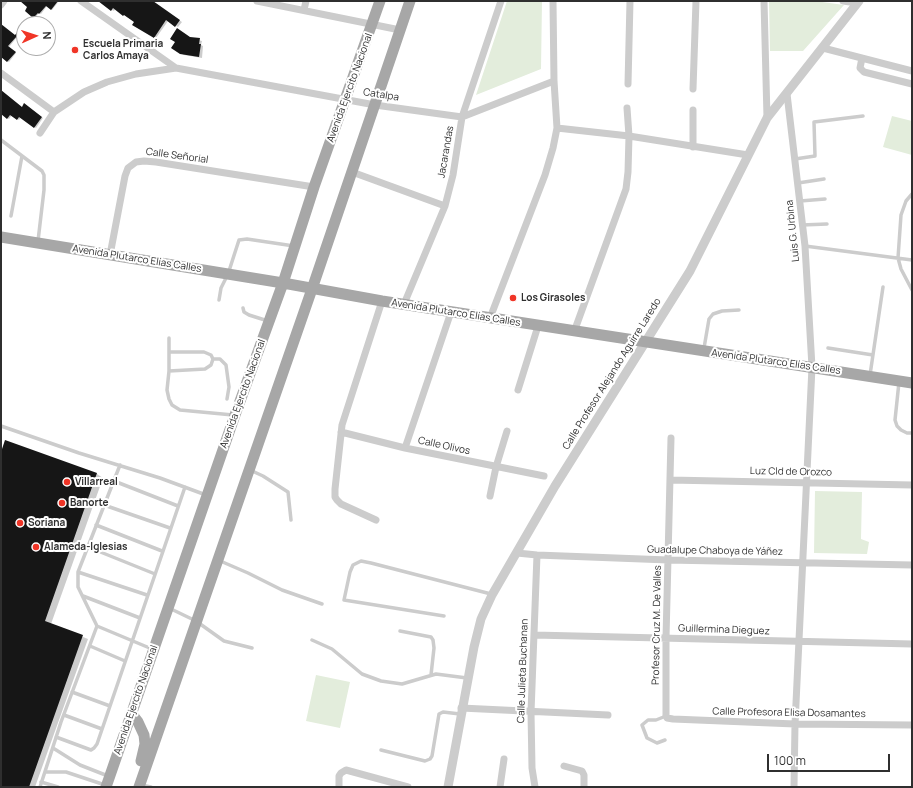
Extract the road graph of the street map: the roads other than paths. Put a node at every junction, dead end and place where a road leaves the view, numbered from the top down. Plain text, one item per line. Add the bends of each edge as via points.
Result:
1 (4, 1) edge
2 (81, 1) edge
3 (257, 1) edge
4 (306, 1) edge
5 (380, 1) edge
6 (410, 1) edge
7 (501, 1) edge
8 (553, 1) edge
9 (630, 1) edge
10 (696, 1) edge
11 (764, 1) edge
12 (843, 1) edge
13 (858, 2) edge
14 (1, 5) edge
15 (304, 10) junction
16 (372, 24) junction
17 (400, 30) junction
18 (823, 48) junction
19 (862, 58) junction
20 (176, 68) junction
21 (912, 71) edge
22 (1, 73) edge
23 (554, 80) junction
24 (628, 84) dead end
25 (912, 84) edge
26 (693, 88) dead end
27 (787, 94) junction
28 (345, 100) junction
29 (375, 105) junction
30 (627, 108) dead end
31 (693, 110) dead end
32 (54, 112) junction
33 (863, 116) dead end
34 (462, 117) junction
35 (767, 118) junction
36 (557, 128) junction
37 (40, 133) dead end
38 (629, 136) junction
39 (1, 140) edge
40 (693, 147) junction
41 (748, 155) junction
42 (22, 156) junction
43 (795, 159) junction
44 (352, 172) junction
45 (824, 179) dead end
46 (798, 183) junction
47 (314, 187) junction
48 (912, 194) edge
49 (826, 200) dead end
50 (800, 201) junction
51 (445, 206) junction
52 (11, 216) dead end
53 (802, 224) junction
54 (827, 224) dead end
55 (1, 237) edge
56 (38, 243) junction
57 (295, 246) junction
58 (805, 246) junction
59 (110, 255) junction
60 (898, 258) junction
61 (912, 260) edge
62 (228, 274) junction
63 (283, 283) junction
64 (883, 287) dead end
65 (312, 288) junction
66 (912, 290) edge
67 (219, 300) dead end
68 (382, 301) junction
69 (404, 304) junction
70 (242, 308) dead end
71 (739, 310) dead end
72 (450, 312) junction
73 (490, 318) junction
74 (269, 321) junction
75 (538, 326) junction
76 (574, 332) junction
77 (169, 338) dead end
78 (644, 342) junction
79 (828, 348) dead end
80 (703, 351) junction
81 (169, 352) junction
82 (873, 355) junction
83 (213, 359) junction
84 (812, 367) junction
85 (169, 370) junction
86 (870, 376) junction
87 (900, 381) junction
88 (912, 383) edge
89 (518, 390) dead end
90 (227, 399) dead end
91 (235, 415) junction
92 (1, 426) edge
93 (506, 430) dead end
94 (341, 432) junction
95 (912, 433) edge
96 (671, 438) dead end
97 (406, 448) junction
98 (120, 465) junction
99 (496, 467) junction
100 (249, 470) junction
101 (544, 476) dead end
102 (670, 480) junction
103 (114, 481) junction
104 (807, 483) junction
105 (912, 485) edge
106 (184, 487) junction
107 (208, 496) junction
108 (490, 496) dead end
109 (104, 505) junction
110 (178, 506) junction
111 (292, 520) dead end
112 (376, 520) dead end
113 (96, 525) junction
114 (170, 528) junction
115 (88, 547) junction
116 (162, 551) junction
117 (517, 553) junction
118 (537, 555) junction
119 (218, 560) junction
120 (668, 560) junction
121 (804, 562) junction
122 (912, 565) edge
123 (78, 572) junction
124 (155, 574) junction
125 (147, 595) junction
126 (492, 595) junction
127 (82, 596) junction
128 (322, 604) dead end
129 (168, 608) junction
130 (444, 616) dead end
131 (140, 618) junction
132 (196, 621) junction
133 (97, 626) junction
134 (400, 631) dead end
135 (534, 635) junction
136 (666, 638) junction
137 (312, 640) dead end
138 (132, 641) junction
139 (800, 642) junction
140 (912, 644) edge
141 (90, 646) junction
142 (252, 648) dead end
143 (154, 650) junction
144 (125, 662) junction
145 (431, 675) junction
146 (467, 678) junction
147 (72, 692) junction
148 (110, 706) junction
149 (461, 711) junction
150 (531, 712) junction
151 (131, 713) junction
152 (64, 715) junction
153 (608, 716) dead end
154 (666, 716) junction
155 (795, 724) junction
156 (912, 725) edge
157 (102, 729) junction
158 (56, 737) junction
159 (665, 740) dead end
160 (52, 748) junction
161 (381, 750) dead end
162 (504, 759) dead end
163 (564, 766) dead end
164 (144, 771) junction
165 (45, 772) junction
166 (41, 782) junction
167 (107, 783) edge
168 (143, 786) edge
169 (40, 787) edge
170 (58, 787) edge
171 (339, 787) edge
172 (408, 787) edge
173 (448, 787) edge
174 (500, 787) edge
175 (535, 787) edge
176 (584, 787) edge
177 (794, 787) edge

1 - 14 street
2 - 20 street
3 - 15 street
4 - 15 street
5 - 16 main road, Avenida Ejercito Nacional
6 - 17 main road
7 - 34 street, Jacarandas
8 - 23 street
9 - 24 street
10 - 26 street
11 - 35 street
12 - 13 street
13 - 18 street, Calle Profesor Alejando Aguirre Laredo
15 - 16 street
16 - 17 street
16 - 28 main road, Avenida Ejercito Nacional
17 - 29 main road
18 - 19 street
18 - 27 street, Calle Profesor Alejando Aguirre Laredo
19 - 21 street
19 - 25 street via 860,68 864,72
20 - 28 street, Catalpa
20 - 32 street via 136,74 107,82 84,92
22 - 32 street
23 - 34 street, Catalpa
23 - 36 street
27 - 35 street, Calle Profesor Alejando Aguirre Laredo
27 - 43 street, Luis G. Urbina
28 - 29 street, Catalpa
28 - 47 main road, Avenida Ejercito Nacional
29 - 34 street, Catalpa
29 - 44 main road
30 - 38 street
31 - 40 street
32 - 37 street
33 - 43 lane via 814,122 815,156
34 - 51 street, Jacarandas via 453,175
35 - 41 street, Calle Profesor Alejando Aguirre Laredo
36 - 38 street
36 - 73 street via 545,175
38 - 40 street
38 - 76 street via 626,189
39 - 42 lane
40 - 41 street
41 - 78 street, Calle Profesor Alejando Aguirre Laredo via 690,271
42 - 52 lane
42 - 56 lane via 44,175
43 - 46 street, Luis G. Urbina
44 - 51 street
44 - 65 main road
45 - 46 lane
46 - 50 street, Luis G. Urbina
47 - 57 main road, Avenida Ejercito Nacional
47 - 59 street, Calle Señorial via 156,162 136,162 128,168 125,176
48 - 60 lane via 906,201 901,215
49 - 50 lane
50 - 53 street, Luis G. Urbina
51 - 69 street, Jacarandas
53 - 54 lane
53 - 58 street, Luis G. Urbina
55 - 56 main road, Avenida Plutarco Elías Calles
56 - 59 main road, Avenida Plutarco Elías Calles
57 - 62 lane via 239,240
57 - 63 main road, Avenida Ejercito Nacional
58 - 60 lane
58 - 84 street, Luis G. Urbina
59 - 62 main road, Avenida Plutarco Elías Calles
60 - 61 lane
60 - 66 lane
62 - 63 main road, Avenida Plutarco Elías Calles
62 - 67 lane via 221,288
63 - 65 main road, Avenida Plutarco Elías Calles
63 - 74 main road, Avenida Ejercito Nacional
64 - 82 lane
65 - 68 main road, Avenida Plutarco Elías Calles
65 - 100 main road
68 - 69 main road, Avenida Plutarco Elías Calles
68 - 94 street
69 - 72 main road, Avenida Plutarco Elías Calles
70 - 74 lane via 248,315
71 - 80 lane via 713,314 709,319
72 - 73 main road, Avenida Plutarco Elías Calles
72 - 97 street
73 - 75 main road, Avenida Plutarco Elías Calles
74 - 91 main road, Avenida Ejercito Nacional
75 - 76 main road, Avenida Plutarco Elías Calles
75 - 89 street
76 - 78 main road, Avenida Plutarco Elías Calles
77 - 81 lane
78 - 80 main road, Avenida Plutarco Elías Calles
78 - 117 street, Calle Profesor Alejando Aguirre Laredo
79 - 82 lane
80 - 84 main road, Avenida Plutarco Elías Calles
81 - 83 lane via 204,352
81 - 85 lane
82 - 86 lane
83 - 85 lane via 211,365 205,369
83 - 90 lane via 220,359 226,365 229,387
84 - 86 main road, Avenida Plutarco Elías Calles
84 - 104 street, Luis G. Urbina
85 - 91 lane via 167,390 172,405 180,410
86 - 87 main road, Avenida Plutarco Elías Calles
87 - 88 main road, Avenida Plutarco Elías Calles
87 - 95 lane via 895,420 901,430
91 - 107 main road, Avenida Ejercito Nacional
92 - 98 lane via 80,454
93 - 99 street
94 - 97 street, Calle Olivos
94 - 112 street via 335,496 341,504
96 - 102 street, Profesor Cruz M. De Valles
97 - 99 street, Calle Olivos
98 - 103 lane
98 - 106 lane
99 - 101 street, Calle Olivos
99 - 108 street
100 - 111 lane via 288,492
100 - 119 main road
102 - 104 street, Luz CId de Orozco
102 - 120 street, Profesor Cruz M. De Valles
103 - 109 lane
103 - 110 lane
104 - 105 street, Luz CId de Orozco
104 - 121 street, Luis G. Urbina
106 - 107 lane
106 - 110 lane
107 - 129 main road, Avenida Ejercito Nacional
109 - 113 lane
109 - 114 lane
110 - 114 lane
113 - 115 lane
113 - 116 lane
114 - 116 lane
115 - 123 lane
115 - 124 lane
116 - 124 lane
117 - 118 street, Guadalupe Chaboya de Yáñez
117 - 126 street, Calle Profesor Alejando Aguirre Laredo
118 - 120 street, Guadalupe Chaboya de Yáñez
118 - 135 street, Calle Julieta Buchanan
119 - 128 lane via 282,590
119 - 132 main road
120 - 121 street, Guadalupe Chaboya de Yáñez
120 - 136 street, Profesor Cruz M. De Valles
121 - 122 street, Guadalupe Chaboya de Yáñez
121 - 139 street, Luis G. Urbina
123 - 125 lane
123 - 127 lane via 78,587
124 - 125 lane
125 - 131 lane
126 - 130 lane via 371,563 361,562 353,565 344,600
126 - 146 street, Calle Profesor Alejando Aguirre Laredo via 481,619
127 - 131 lane
127 - 133 lane
129 - 132 lane
129 - 143 main road, Avenida Ejercito Nacional
131 - 138 lane
132 - 142 lane via 224,641
132 - 164 main road
133 - 138 lane
133 - 141 lane
134 - 145 lane via 431,637 434,648
135 - 136 street, Guillermina Dieguez
135 - 150 street, Calle Julieta Buchanan
136 - 139 street, Guillermina Dieguez
136 - 154 street, Profesor Cruz M. De Valles
137 - 145 lane via 332,650 362,674 381,681 402,684
138 - 143 lane
138 - 144 lane
139 - 140 street, Guillermina Dieguez
139 - 155 street, Luis G. Urbina
141 - 144 lane
141 - 147 lane
143 - 151 main road, Avenida Ejercito Nacional
144 - 148 lane
145 - 146 lane via 445,674
146 - 149 street, Calle Profesor Alejando Aguirre Laredo
147 - 148 lane
147 - 152 lane
148 - 157 lane
149 - 150 street
149 - 161 lane via 439,714 430,760
149 - 173 street, Calle Profesor Alejando Aguirre Laredo
150 - 153 street
150 - 175 street, Calle Julieta Buchanan
151 - 164 main road via 144,735 145,744 140,765
151 - 167 main road, Avenida Ejercito Nacional
152 - 157 lane
152 - 158 lane
154 - 155 street, Calle Profesora Elisa Dosamantes via 673,719
154 - 159 lane via 648,720 642,725 647,738 657,743
155 - 156 street, Calle Profesora Elisa Dosamantes
155 - 177 street, Luis G. Urbina
157 - 158 lane via 97,744 91,750
158 - 160 lane
160 - 165 lane
160 - 167 lane
162 - 174 street
163 - 176 street via 582,771
164 - 168 main road
165 - 166 lane
165 - 167 lane via 66,772
166 - 169 lane
166 - 170 lane
171 - 172 street via 339,776 346,770

